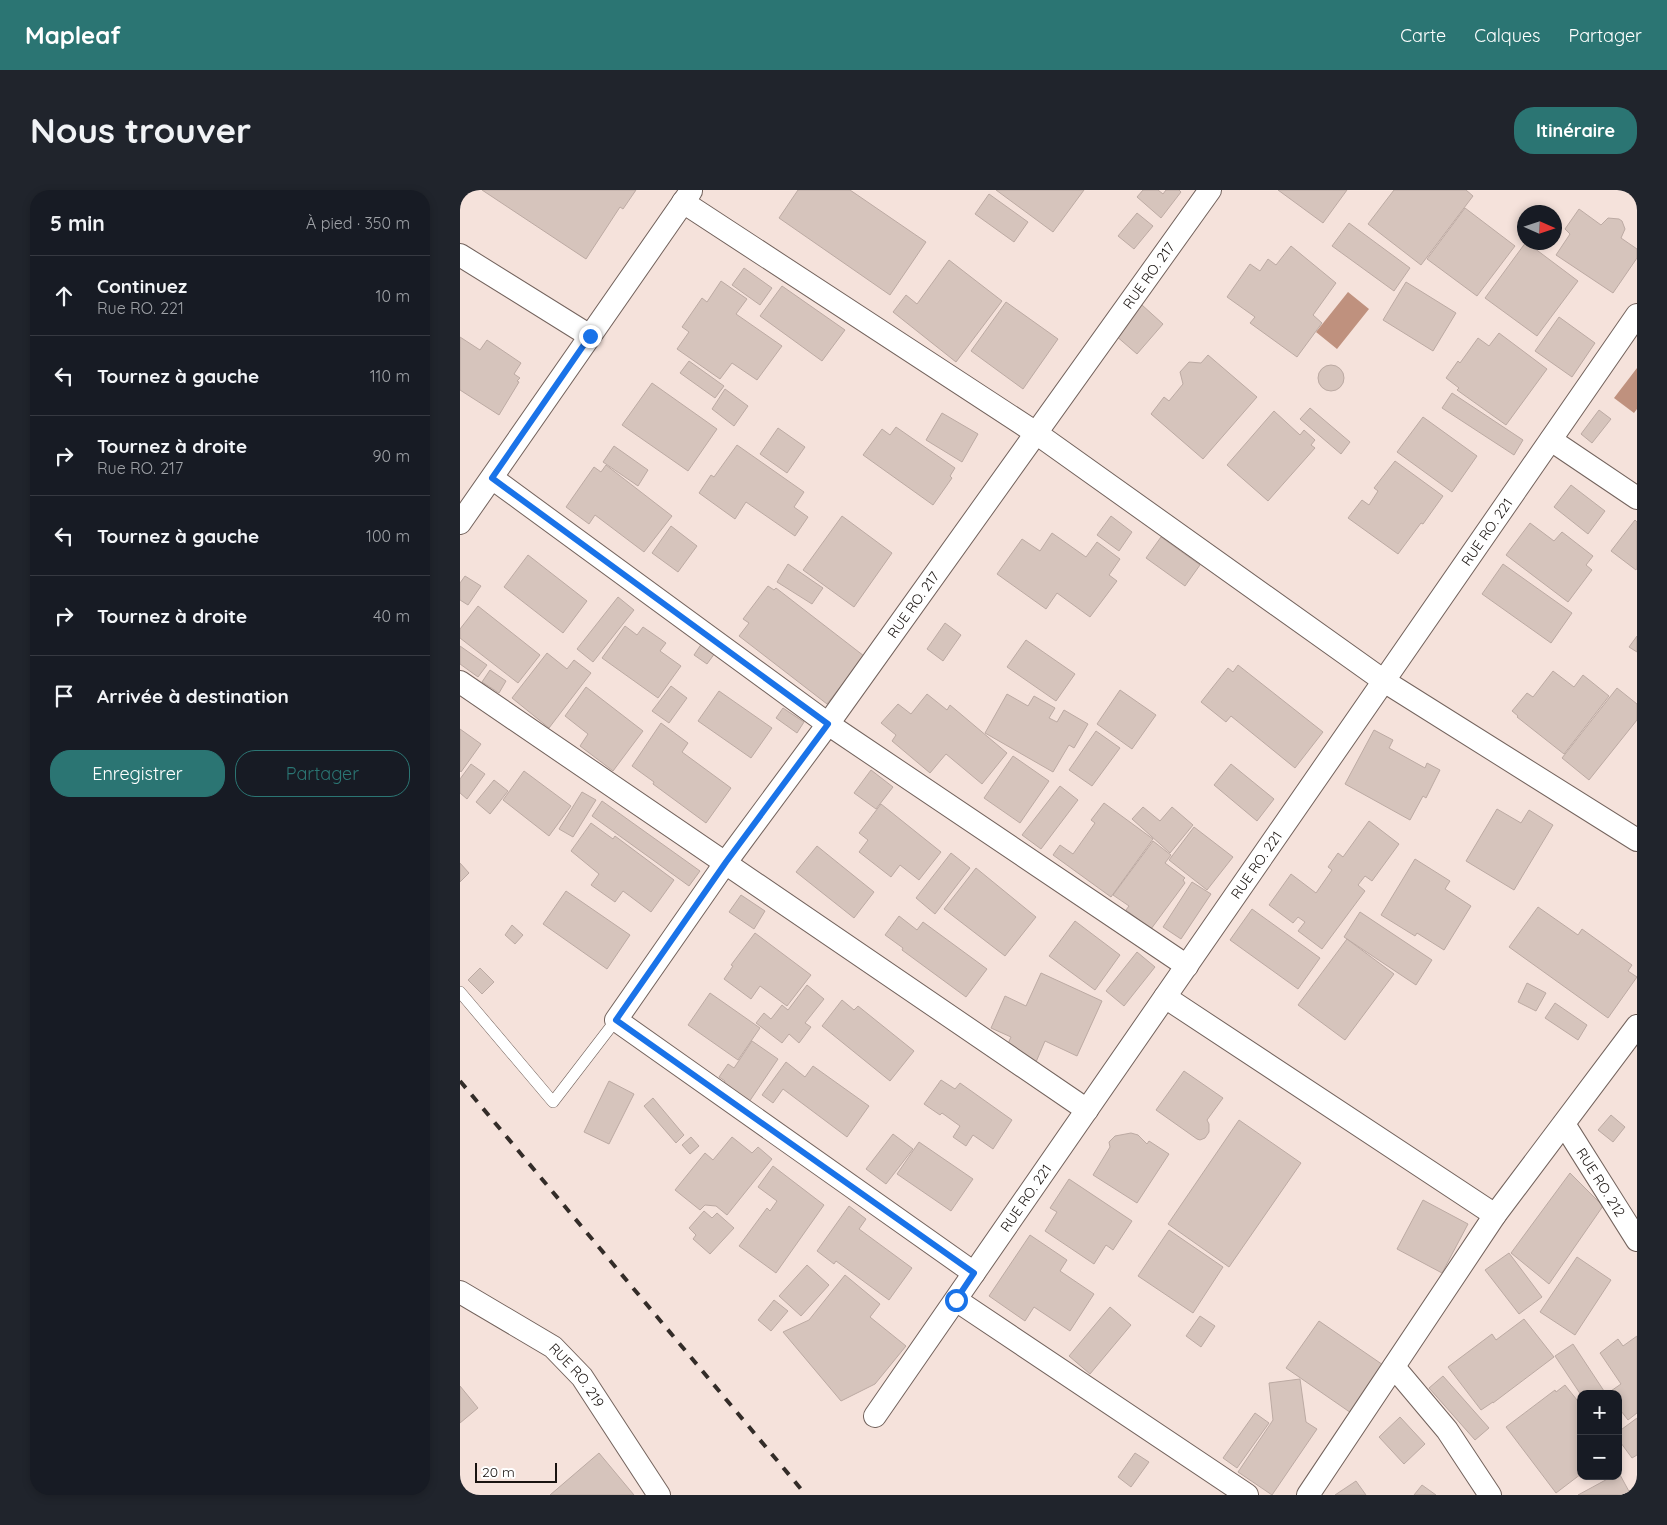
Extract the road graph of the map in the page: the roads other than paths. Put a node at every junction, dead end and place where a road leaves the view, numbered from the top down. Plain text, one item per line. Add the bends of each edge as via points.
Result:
1 (1210, 190) edge
2 (687, 196) edge
3 (460, 255) edge
4 (1637, 315) edge
5 (590, 336) junction
6 (1036, 434) junction
7 (1551, 440) junction
8 (492, 478) junction
9 (1637, 498) edge
10 (460, 523) edge
11 (1384, 681) junction
12 (460, 682) edge
13 (828, 724) junction
14 (1637, 840) edge
15 (726, 862) junction
16 (1187, 966) junction
17 (460, 992) edge
18 (1165, 997) junction
19 (616, 1020) junction
20 (1637, 1026) edge
21 (1087, 1110) junction
22 (1564, 1124) junction
23 (1495, 1215) junction
24 (1637, 1240) edge
25 (974, 1273) junction
26 (460, 1292) edge
27 (956, 1300) junction
28 (1394, 1367) junction
29 (875, 1416) dead end
30 (659, 1495) edge
31 (1247, 1495) edge
32 (1308, 1495) edge
33 (1490, 1495) edge

1 - 6 street, RUE RO. 217
2 - 5 street
2 - 6 street
3 - 5 street
4 - 7 street, RUE RO. 221
5 - 8 street
6 - 11 street
6 - 13 street, RUE RO. 217
7 - 9 street
7 - 11 street, RUE RO. 221
8 - 10 street
8 - 13 street
11 - 14 street
11 - 16 street, RUE RO. 221
12 - 15 street
13 - 15 street, RUE RO. 217
13 - 16 street
15 - 19 street, RUE RO. 217
15 - 21 street
16 - 18 street, RUE RO. 221
17 - 19 lane via 553,1102
18 - 21 street, RUE RO. 221
18 - 23 street
19 - 25 street
20 - 22 street
21 - 25 street, RUE RO. 221
22 - 23 street
22 - 24 street, RUE RO. 212
23 - 28 street
25 - 27 street, RUE RO. 221
26 - 30 street, RUE RO. 219 via 554,1347 582,1377
27 - 29 street, RUE RO. 221
27 - 31 street
28 - 32 street
28 - 33 street via 1447,1430

